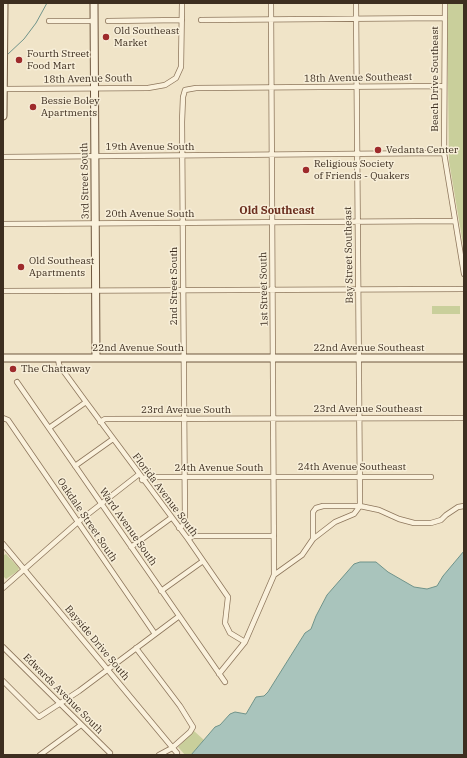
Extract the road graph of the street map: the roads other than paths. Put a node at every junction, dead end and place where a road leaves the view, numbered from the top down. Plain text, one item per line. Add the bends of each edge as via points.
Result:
1 (4, 3) edge
2 (94, 3) edge
3 (182, 3) edge
4 (271, 3) edge
5 (356, 3) edge
6 (445, 3) edge
7 (445, 18) junction
8 (356, 19) junction
9 (182, 20) junction
10 (201, 20) dead end
11 (271, 20) junction
12 (49, 21) dead end
13 (94, 21) junction
14 (108, 21) dead end
15 (4, 34) edge
16 (357, 86) junction
17 (444, 86) junction
18 (95, 88) junction
19 (272, 88) junction
20 (4, 89) junction
21 (3, 116) edge
22 (444, 153) junction
23 (357, 154) junction
24 (183, 155) junction
25 (272, 155) junction
26 (95, 156) junction
27 (3, 157) edge
28 (455, 221) junction
29 (358, 222) junction
30 (96, 223) junction
31 (183, 223) junction
32 (272, 223) junction
33 (3, 224) edge
34 (464, 274) edge
35 (464, 288) edge
36 (183, 290) junction
37 (273, 290) junction
38 (358, 290) junction
39 (3, 291) edge
40 (96, 291) junction
41 (3, 358) edge
42 (58, 358) junction
43 (96, 358) junction
44 (184, 358) junction
45 (274, 358) junction
46 (359, 358) junction
47 (464, 358) edge
48 (17, 382) dead end
49 (86, 402) junction
50 (3, 418) edge
51 (359, 418) junction
52 (464, 418) edge
53 (184, 419) junction
54 (273, 419) junction
55 (100, 422) junction
56 (49, 428) junction
57 (112, 439) junction
58 (75, 466) junction
59 (138, 475) junction
60 (359, 476) junction
61 (184, 477) junction
62 (273, 477) junction
63 (431, 477) dead end
64 (142, 480) junction
65 (101, 504) junction
66 (360, 506) junction
67 (464, 506) edge
68 (171, 518) junction
69 (78, 522) junction
70 (179, 528) junction
71 (274, 536) junction
72 (188, 539) junction
73 (313, 539) junction
74 (3, 544) edge
75 (131, 547) junction
76 (203, 561) junction
77 (24, 569) junction
78 (274, 575) junction
79 (3, 588) edge
80 (161, 591) junction
81 (178, 617) junction
82 (155, 634) junction
83 (245, 642) junction
84 (3, 647) edge
85 (136, 648) junction
86 (107, 669) junction
87 (219, 674) junction
88 (3, 681) edge
89 (225, 682) dead end
90 (59, 704) junction
91 (81, 725) junction
92 (172, 748) junction
93 (110, 753) dead end
94 (177, 753) dead end
95 (40, 755) edge
96 (159, 755) edge

1 - 15 street
2 - 13 street, 3rd Street South
3 - 9 street
4 - 11 street, 1st Street South
5 - 8 street, Bay Street Southeast
6 - 7 street, Beach Drive Southeast
7 - 8 street
7 - 17 street, Beach Drive Southeast
8 - 11 street
8 - 16 street, Bay Street Southeast
9 - 14 street
9 - 18 street, 18th Avenue South via 181,67 172,82 165,86 148,88
10 - 11 street
11 - 19 street, 1st Street South
12 - 13 street
13 - 18 street, 3rd Street South
15 - 20 street
16 - 17 street, 18th Avenue Southeast
16 - 19 street, 18th Avenue Southeast
16 - 23 street, Bay Street Southeast
17 - 22 street, Beach Drive Southeast
18 - 20 street, 18th Avenue South
18 - 26 street, 3rd Street South
19 - 24 street, 2nd Street South via 185,90
19 - 25 street, 1st Street South
20 - 21 street
22 - 23 street, 19th Avenue South
22 - 28 street, Beach Drive Southeast
23 - 25 street, 19th Avenue South
23 - 29 street, Bay Street Southeast
24 - 25 street, 19th Avenue South
24 - 26 street, 19th Avenue South
24 - 31 street, 2nd Street South
25 - 32 street, 1st Street South
26 - 27 street, 19th Avenue South
26 - 30 street, 3rd Street South
28 - 29 street, 20th Avenue South
28 - 34 street, Beach Drive Southeast
29 - 32 street, 20th Avenue South
29 - 38 street, Bay Street Southeast
30 - 31 street, 20th Avenue South
30 - 33 street, 20th Avenue South
30 - 40 street, 3rd Street South
31 - 32 street, 20th Avenue South
31 - 36 street, 2nd Street South
32 - 37 street, 1st Street South
35 - 38 street
36 - 37 street
36 - 40 street
36 - 44 street, 2nd Street South
37 - 38 street
37 - 45 street, 1st Street South
38 - 46 street, Bay Street Southeast
39 - 40 street
40 - 43 street, 3rd Street South
41 - 42 street, 22nd Avenue South
42 - 43 street, 22nd Avenue South
42 - 49 street, Florida Avenue South via 59,365
43 - 44 street, 22nd Avenue South
44 - 45 street, 22nd Avenue South
44 - 53 street, 2nd Street South
45 - 46 street, 22nd Avenue Southeast
45 - 54 street, 1st Street South
46 - 47 street, 22nd Avenue Southeast
46 - 51 street, Bay Street Southeast
48 - 56 street, Ward Avenue South
49 - 55 street, Florida Avenue South
49 - 56 street
50 - 69 street, Oakdale Street South via 8,420
51 - 52 street, 23rd Avenue Southeast
51 - 54 street, 23rd Avenue Southeast
51 - 60 street, Bay Street Southeast
53 - 54 street, 23rd Avenue South
53 - 55 street, 23rd Avenue South via 105,419
53 - 61 street, 2nd Street South
54 - 62 street, 1st Street South
55 - 57 street, Florida Avenue South
56 - 58 street, Ward Avenue South
57 - 58 street
57 - 59 street, Florida Avenue South
58 - 65 street, Ward Avenue South
59 - 64 street, Florida Avenue South
59 - 65 street
60 - 62 street, 24th Avenue Southeast
60 - 63 street, 24th Avenue Southeast
60 - 66 street, Bay Street Southeast
61 - 62 street, 24th Avenue South
61 - 64 street, 24th Avenue South via 146,477
61 - 70 street, 2nd Street South via 184,524
62 - 71 street, 1st Street South
64 - 68 street, Florida Avenue South
65 - 69 street
65 - 75 street, Ward Avenue South
66 - 67 street via 414,523 431,523
66 - 73 street via 354,514 335,522
66 - 73 street via 316,508 313,512
68 - 70 street, Florida Avenue South
68 - 75 street
69 - 77 street
69 - 82 street, Oakdale Street South
70 - 72 street, Florida Avenue South
71 - 72 street via 193,536
71 - 78 street, 1st Street South
72 - 76 street, Florida Avenue South
73 - 78 street via 302,555
74 - 77 street, Bayside Drive South
75 - 80 street, Ward Avenue South
76 - 80 street
76 - 83 street, Florida Avenue South via 228,597 225,623 230,633
77 - 79 street
77 - 86 street, Bayside Drive South
78 - 83 street
80 - 81 street, Ward Avenue South
81 - 82 street
81 - 87 street, Ward Avenue South
82 - 85 street
83 - 87 street
84 - 90 street, Edwards Avenue South
85 - 86 street
85 - 92 street via 193,727
86 - 90 street
86 - 92 street, Bayside Drive South
87 - 89 street, Ward Avenue South
88 - 90 street via 39,717
90 - 91 street, Edwards Avenue South
91 - 93 street, Edwards Avenue South
91 - 95 street
92 - 94 street, Bayside Drive South
92 - 96 street

